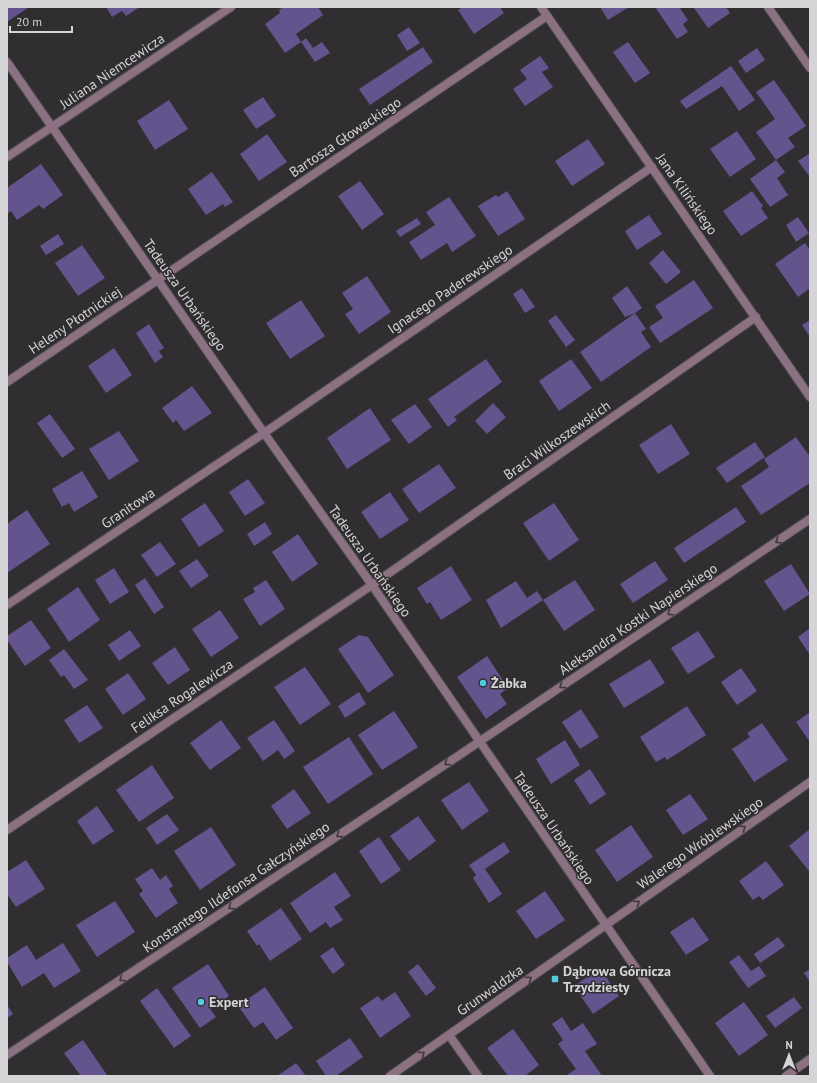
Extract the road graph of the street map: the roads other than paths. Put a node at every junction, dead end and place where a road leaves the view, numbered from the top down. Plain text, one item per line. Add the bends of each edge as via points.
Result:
1 (231, 7) edge
2 (541, 7) edge
3 (768, 7) edge
4 (547, 16) junction
5 (7, 62) edge
6 (810, 68) edge
7 (52, 127) junction
8 (7, 157) edge
9 (652, 166) junction
10 (158, 280) junction
11 (756, 317) junction
12 (7, 382) edge
13 (810, 397) edge
14 (264, 433) junction
15 (810, 519) edge
16 (372, 585) junction
17 (7, 605) edge
18 (480, 741) junction
19 (810, 782) edge
20 (7, 830) edge
21 (605, 925) junction
22 (449, 1035) junction
23 (7, 1055) edge
24 (810, 1059) edge
25 (390, 1076) edge
26 (478, 1076) edge
27 (710, 1076) edge
28 (786, 1076) edge

1 - 7 street, Juliana Niemcewicza
2 - 4 street, Jana Kilińskiego
3 - 6 street
4 - 9 street, Jana Kilińskiego
4 - 10 street, Bartosza Głowackiego
5 - 7 street, Tadeusza Urbańskiego
7 - 8 street, Juliana Niemcewicza
7 - 10 street, Tadeusza Urbańskiego
9 - 11 street, Jana Kilińskiego
9 - 14 street, Ignacego Paderewskiego
10 - 12 street, Heleny Płotnickiej
10 - 14 street, Tadeusza Urbańskiego
11 - 13 street, Jana Kilińskiego
11 - 16 street, Braci Wilkoszewskich
14 - 16 street, Tadeusza Urbańskiego
14 - 17 street, Granitowa
15 -> 18 street, Aleksandra Kostki Napierskiego
16 - 18 street, Tadeusza Urbańskiego
16 - 20 street, Feliksa Rogalewicza
18 - 21 street, Tadeusza Urbańskiego
18 -> 23 street, Konstantego Ildefonsa Gałczyńskiego
21 -> 19 street, Walerego Wróblewskiego
22 -> 21 street, Grunwaldzka
21 - 27 street, Tadeusza Urbańskiego
25 -> 22 street, Grunwaldzka
22 - 26 street
24 - 28 street

